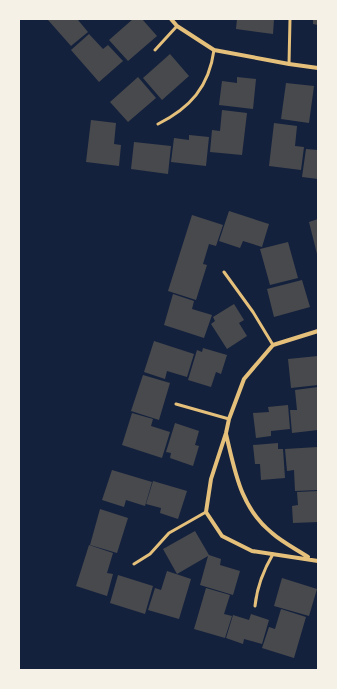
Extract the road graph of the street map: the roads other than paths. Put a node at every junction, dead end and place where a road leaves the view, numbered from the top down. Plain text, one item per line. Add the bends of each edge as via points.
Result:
1 (171, 19) edge
2 (290, 19) edge
3 (177, 26) junction
4 (155, 50) dead end
5 (214, 50) junction
6 (289, 64) junction
7 (318, 68) edge
8 (158, 124) dead end
9 (224, 272) dead end
10 (318, 331) edge
11 (273, 344) junction
12 (176, 404) dead end
13 (229, 419) junction
14 (226, 433) junction
15 (206, 512) junction
16 (272, 554) junction
17 (310, 559) junction
18 (318, 561) edge
19 (134, 564) dead end
20 (255, 606) dead end

1 - 3 street
2 - 6 lane
3 - 4 lane
3 - 5 street
5 - 6 street
5 - 8 lane via 200,90 175,116
6 - 7 street
9 - 11 lane
10 - 11 street
11 - 13 street via 244,379
12 - 13 lane
13 - 14 street
14 - 15 street via 211,479
14 - 17 street via 237,480 246,502 256,517 272,533
15 - 16 street via 222,536 252,551
15 - 19 lane via 169,533 150,554
16 - 17 street
16 - 20 lane via 263,570 256,592
17 - 18 street

